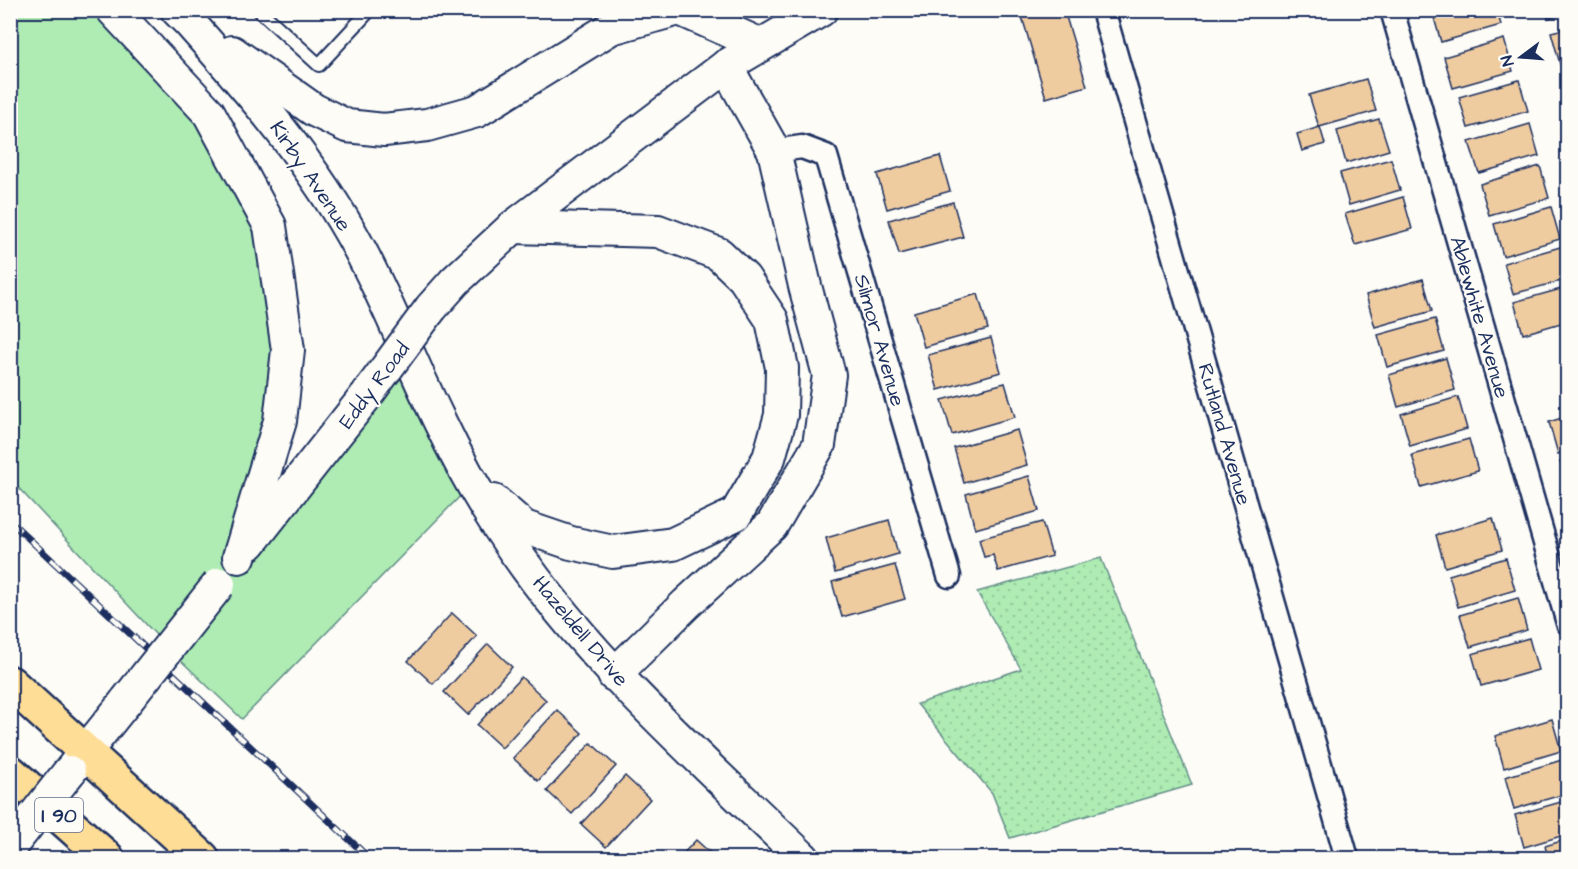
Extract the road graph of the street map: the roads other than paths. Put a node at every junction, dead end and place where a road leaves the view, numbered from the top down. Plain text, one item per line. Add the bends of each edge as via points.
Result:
1 (112, 10) edge
2 (259, 10) edge
3 (370, 10) edge
4 (675, 10) edge
5 (682, 10) edge
6 (821, 10) edge
7 (1103, 10) edge
8 (1392, 10) edge
9 (183, 16) edge
10 (761, 45) junction
11 (726, 66) junction
12 (774, 151) junction
13 (513, 227) junction
14 (414, 362) joint
15 (472, 483) junction
16 (736, 514) junction
17 (239, 557) junction
18 (949, 576) dead end
19 (686, 604) junction
20 (1568, 623) edge
21 (614, 675) junction
22 (10, 683) edge
23 (78, 761) junction
24 (10, 772) edge
25 (10, 847) edge
26 (107, 858) edge
27 (202, 858) edge
28 (803, 858) edge
29 (1347, 858) edge

1 - 17 street via 208,113 270,226 288,350 280,421
2 - 3 lane via 319,65
4 - 9 street via 611,28 477,111 427,125 384,130 347,126 314,110
5 - 10 street
6 - 10 street, Eddy Road
7 - 29 street, Rutland Avenue
8 - 20 street, Ablewhite Avenue
9 - 14 street, Kirby Avenue via 268,112 321,185 359,248
10 - 11 street, Eddy Road
11 - 12 street
11 - 13 street, Eddy Road
12 - 18 street, Silmor Avenue via 802,147 826,156
12 - 19 street via 829,375 819,445 772,525
13 - 16 street via 658,231 719,254 744,278 772,320 782,368 781,415 770,458
13 - 17 street, Eddy Road, bridge via 431,308
14 - 15 street, Hazeldell Drive
15 - 16 street via 524,527 613,552 673,544
15 - 21 street, Hazeldell Drive via 549,599
16 - 19 street
17 - 23 street, Eddy Road, bridge
19 - 21 street
21 - 28 street, Hazeldell Drive
22 - 23 highway
23 - 25 street, Eddy Road, bridge
23 - 27 highway
24 - 26 highway, I 90

